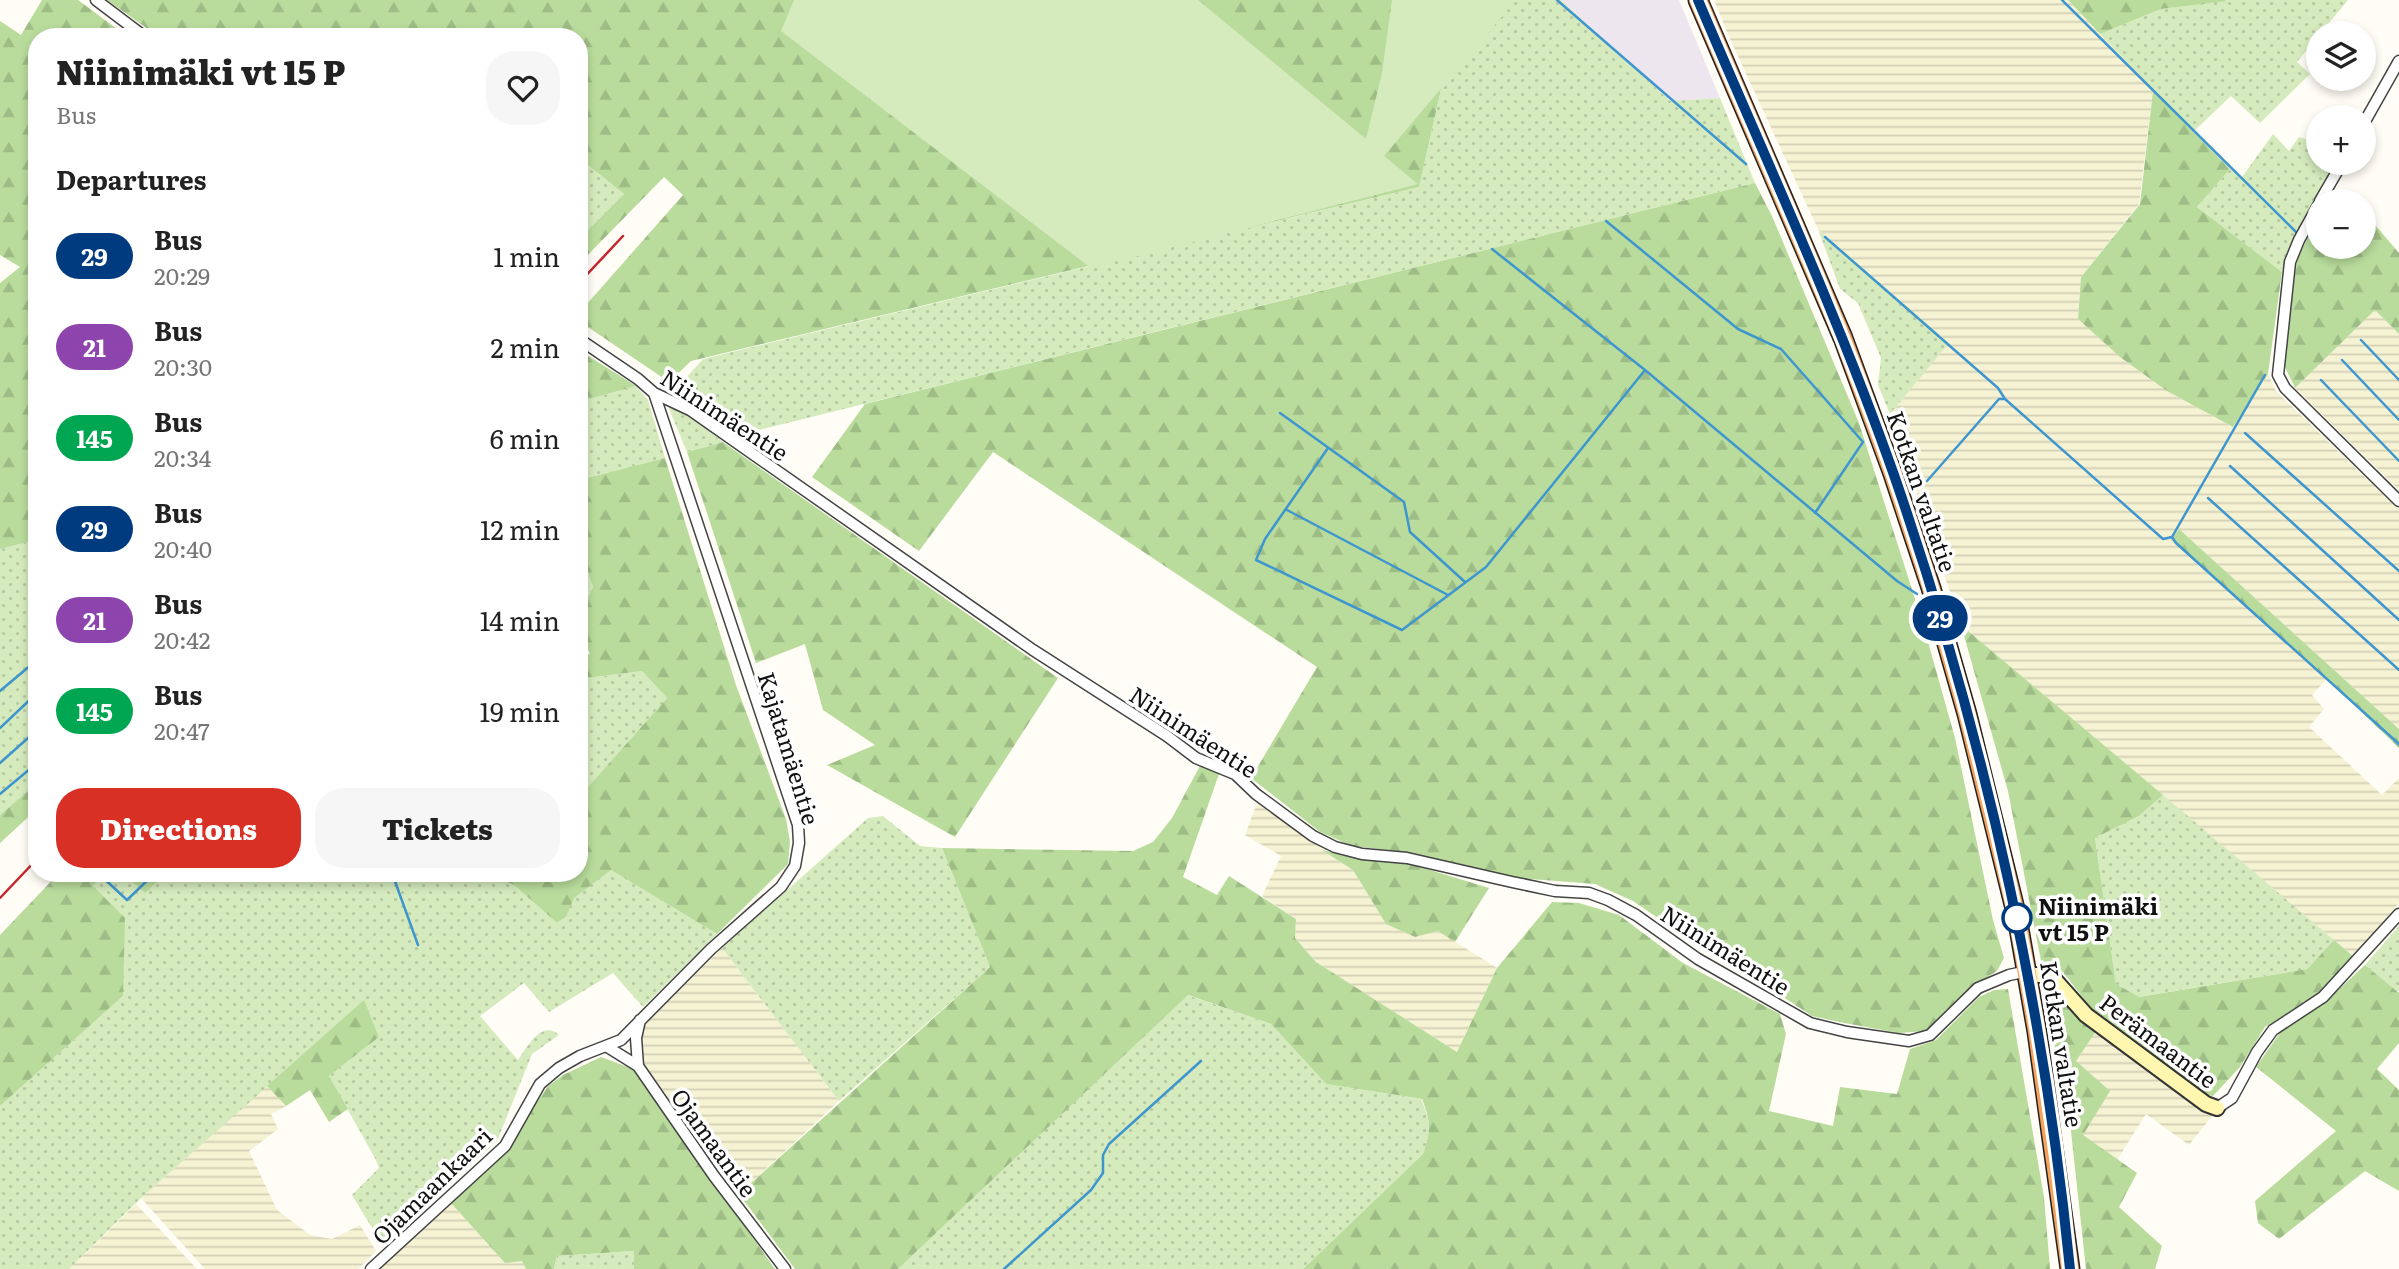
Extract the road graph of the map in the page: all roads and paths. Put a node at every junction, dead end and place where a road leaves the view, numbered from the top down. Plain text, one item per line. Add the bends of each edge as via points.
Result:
1 (96, 0) edge
2 (1698, 0) edge
3 (133, 28) edge
4 (2399, 61) edge
5 (2374, 105) edge
6 (2306, 227) edge
7 (588, 345) edge
8 (654, 393) junction
9 (2399, 501) edge
10 (2399, 915) edge
11 (2028, 973) junction
12 (640, 1019) junction
13 (606, 1046) junction
14 (638, 1066) junction
15 (2217, 1108) joint
16 (371, 1269) edge
17 (785, 1269) edge
18 (2070, 1269) edge

1 - 3 street
2 - 11 highway, Kotkan valtatie via 1843,338 1893,474 1967,714
4 - 5 street
6 - 9 street via 2290,262 2278,375
7 - 8 street, Niinimäentie
8 - 11 street, Niinimäentie via 690,410 1032,650 1196,758 1235,774 1256,794 1335,847 1408,858 1555,891 1589,893 1636,915 1699,959 1810,1023 1847,1032 1909,1041 1930,1035 1978,988 2009,975
8 - 12 street, Kajatamäentie via 798,825 799,844 795,866 781,887
10 - 15 street, Perämaantie via 2323,996 2273,1030 2232,1098
11 - 15 street, Perämaantie via 2053,978 2085,1015
11 - 18 highway, Kotkan valtatie
12 - 13 street, Kajatamäentie via 621,1040
12 - 14 street
13 - 14 street, Ojamaantie
13 - 16 street, Ojamaankaari via 568,1063 540,1084 505,1146
14 - 17 street, Ojamaantie

